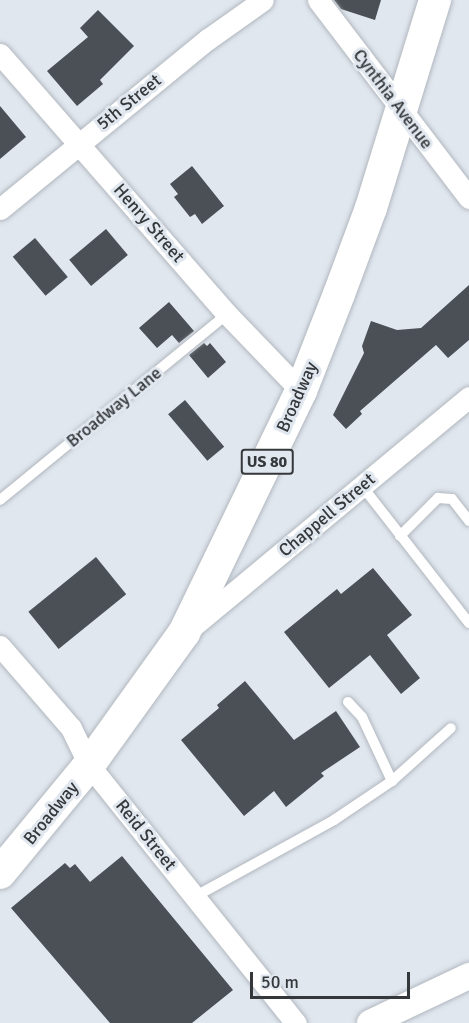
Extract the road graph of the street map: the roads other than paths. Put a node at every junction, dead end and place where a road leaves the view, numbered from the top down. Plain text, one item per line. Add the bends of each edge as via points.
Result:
1 (263, 0) edge
2 (318, 0) edge
3 (435, 0) edge
4 (0, 54) edge
5 (401, 110) junction
6 (80, 142) junction
7 (469, 198) edge
8 (0, 209) edge
9 (227, 314) junction
10 (301, 391) junction
11 (469, 396) edge
12 (362, 486) junction
13 (0, 500) edge
14 (469, 521) edge
15 (400, 536) junction
16 (469, 623) edge
17 (184, 633) junction
18 (0, 646) edge
19 (348, 702) dead end
20 (451, 728) dead end
21 (89, 765) junction
22 (392, 781) junction
23 (0, 873) edge
24 (196, 896) junction
25 (469, 976) edge
26 (296, 1023) edge
27 (370, 1023) edge

1 - 6 street, 5th Street
2 - 5 street, Cynthia Avenue
3 - 5 main road, Broadway / US 80
4 - 6 street, Henry Street
5 - 7 street, Cynthia Avenue
5 - 10 main road, Broadway / US 80 via 371,208
6 - 8 street, 5th Street
6 - 9 street, Henry Street
9 - 10 street, Henry Street
9 - 13 lane, Broadway Lane
10 - 17 main road, Broadway / US 80
11 - 12 street, Chappell Street
12 - 15 lane
12 - 17 street, Chappell Street
14 - 15 lane via 452,499 438,498
15 - 16 lane
17 - 21 main road, Broadway / US 80
18 - 21 street, Reid Street via 71,728
19 - 22 lane via 362,717
20 - 22 lane
21 - 23 main road, Broadway / US 80
21 - 24 street, Reid Street
22 - 24 lane via 334,820
24 - 26 street, Reid Street
25 - 27 street

